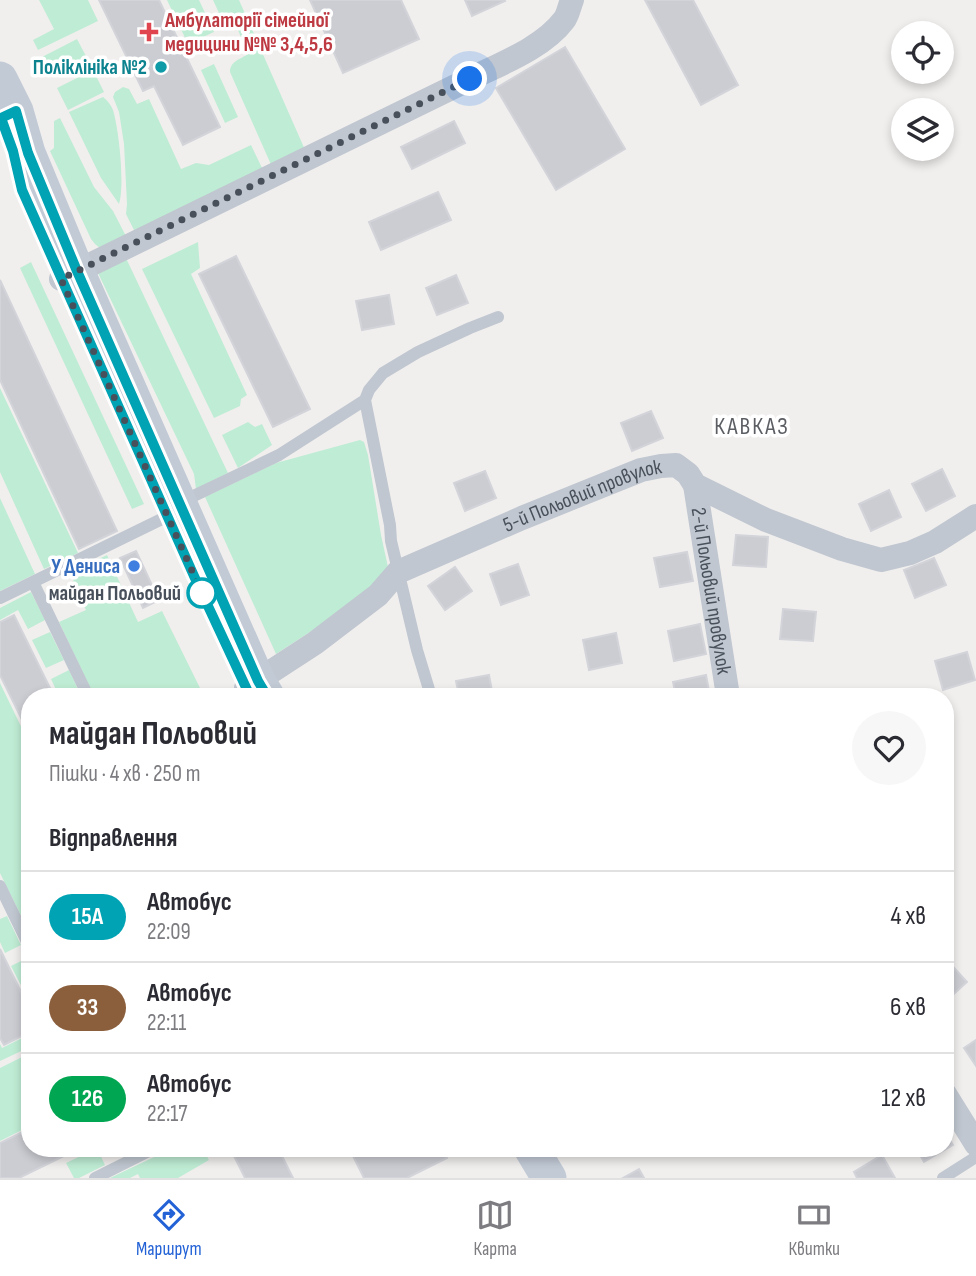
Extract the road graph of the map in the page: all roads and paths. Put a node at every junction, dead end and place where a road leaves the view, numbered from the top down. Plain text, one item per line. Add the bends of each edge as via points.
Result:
1 (572, 0) edge
2 (0, 79) edge
3 (0, 116) edge
4 (69, 275) junction
5 (498, 317) dead end
6 (365, 400) junction
7 (695, 485) junction
8 (174, 510) junction
9 (976, 516) edge
10 (398, 572) junction
11 (33, 582) junction
12 (0, 598) edge
13 (84, 688) edge
14 (254, 688) edge
15 (259, 688) edge
16 (429, 688) edge
17 (727, 688) edge
18 (0, 886) edge
19 (21, 929) edge
20 (954, 1109) edge
21 (976, 1144) edge
22 (137, 1157) edge
23 (520, 1157) edge
24 (536, 1157) edge
25 (976, 1157) edge
26 (95, 1178) edge
27 (533, 1178) edge
28 (549, 1178) edge
29 (943, 1178) edge

1 - 4 street via 565,19 526,50
2 - 4 main road via 16,111
3 - 4 main road via 22,190
4 - 8 main road
5 - 6 lane via 418,352 383,373
6 - 8 lane via 279,455
6 - 10 lane
7 - 9 street, 5-й Польовий провулок via 766,520 881,561 935,542
7 - 10 street, 5-й Польовий провулок via 676,465 641,470
7 - 17 street, 2-й Польовий провулок
8 - 11 lane
8 - 14 main road
10 - 15 street, 5-й Польовий провулок via 378,596
10 - 16 lane
11 - 12 lane
11 - 13 lane
18 - 19 lane
20 - 21 street
22 - 26 lane
23 - 27 main road
24 - 28 main road
25 - 29 lane

